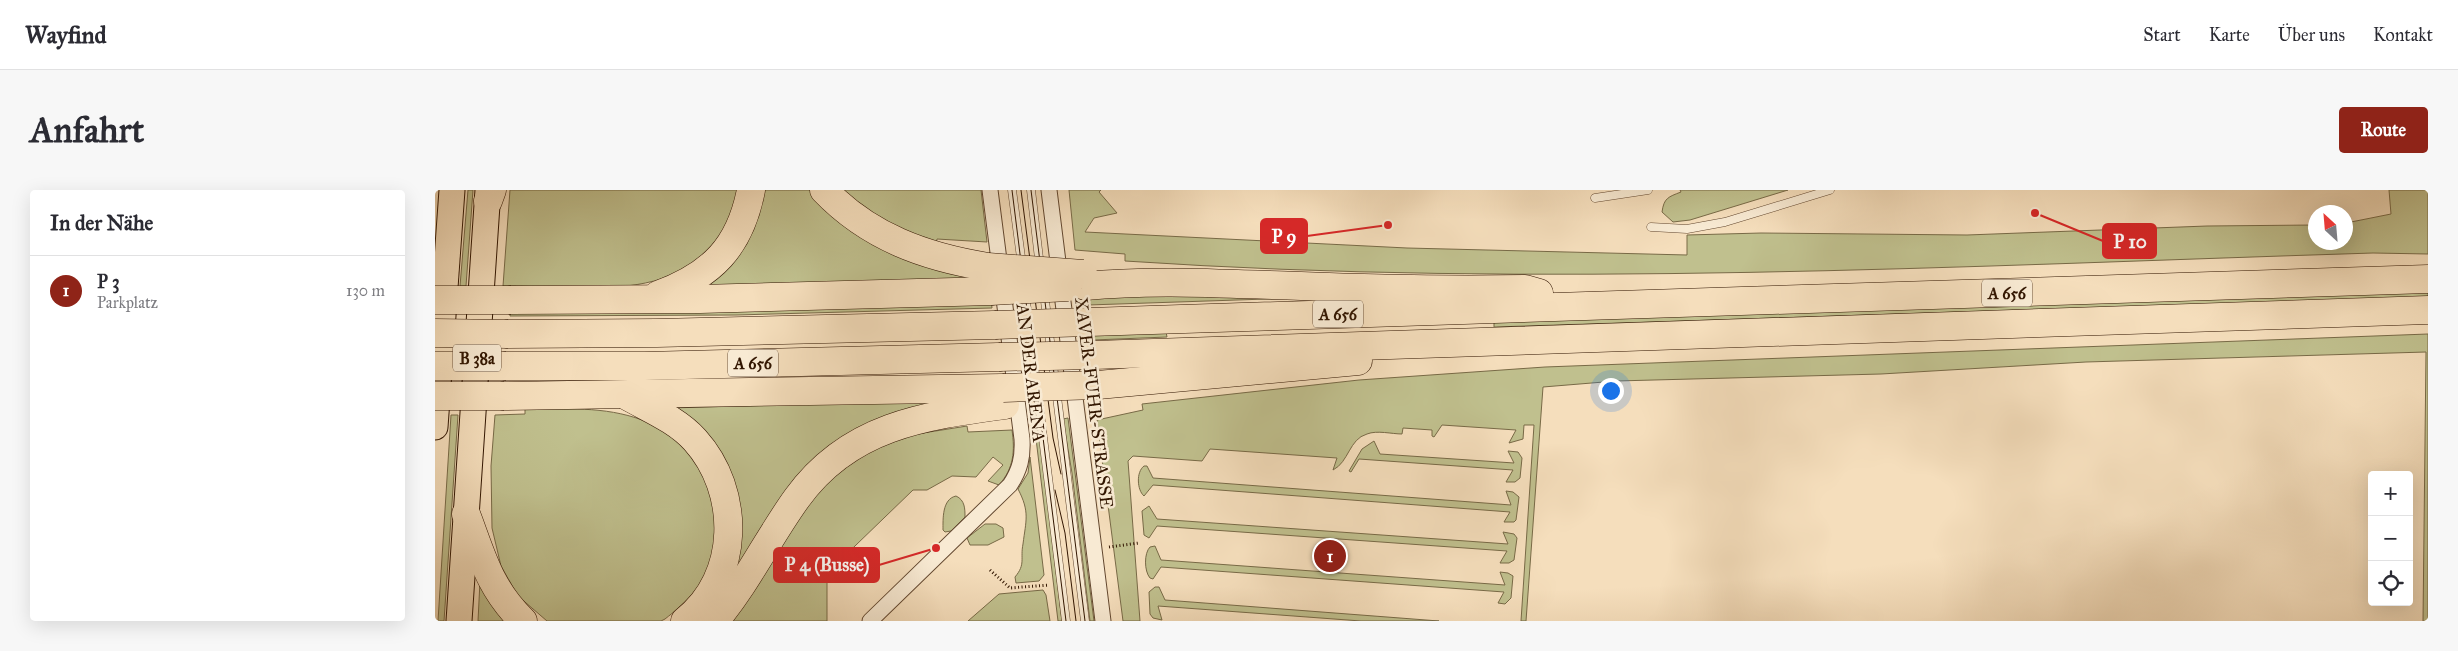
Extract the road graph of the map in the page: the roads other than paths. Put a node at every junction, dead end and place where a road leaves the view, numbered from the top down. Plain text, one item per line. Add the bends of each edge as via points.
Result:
1 (452, 190) edge
2 (751, 190) edge
3 (824, 190) edge
4 (991, 190) edge
5 (1012, 190) edge
6 (1031, 190) edge
7 (1049, 190) edge
8 (1648, 190) edge
9 (1830, 190) edge
10 (489, 194) edge
11 (1595, 198) dead end
12 (1651, 227) dead end
13 (990, 279) junction
14 (2428, 279) edge
15 (647, 299) junction
16 (435, 300) edge
17 (1587, 306) junction
18 (2428, 310) edge
19 (435, 333) edge
20 (1485, 340) junction
21 (435, 366) edge
22 (435, 396) edge
23 (626, 396) junction
24 (1004, 396) junction
25 (435, 427) edge
26 (466, 514) junction
27 (459, 621) edge
28 (523, 621) edge
29 (685, 621) edge
30 (715, 621) edge
31 (871, 621) edge
32 (1066, 621) edge
33 (1085, 621) edge
34 (1103, 621) edge

1 - 25 highway, B 38a
2 - 15 highway via 747,210 735,238 715,263 688,282
3 - 13 highway via 877,233
4 - 31 street, AN DER ARENA via 1022,439 1020,466 1010,485
5 - 32 lane
6 - 33 lane
7 - 34 street, XAVER-FUHR-STRASSE
8 - 11 lane
9 - 12 lane via 1725,222 1687,229
10 - 26 highway, B 38a
13 - 15 highway
13 - 17 highway, bridge via 1392,290 1525,289
14 - 17 highway, A 656
15 - 16 highway, bridge
17 - 19 highway, A 656, bridge via 667,333
18 - 20 highway, A 656
20 - 21 highway, A 656, bridge via 645,366
20 - 24 highway via 1403,358 1242,372 1206,385
22 - 23 highway, bridge
23 - 24 highway
23 - 29 highway via 678,425 694,439 716,471 723,491 729,530 723,565 711,591
24 - 30 highway via 895,425 829,461 796,498 746,579
26 - 27 highway, B 38a
26 - 28 highway via 493,584

